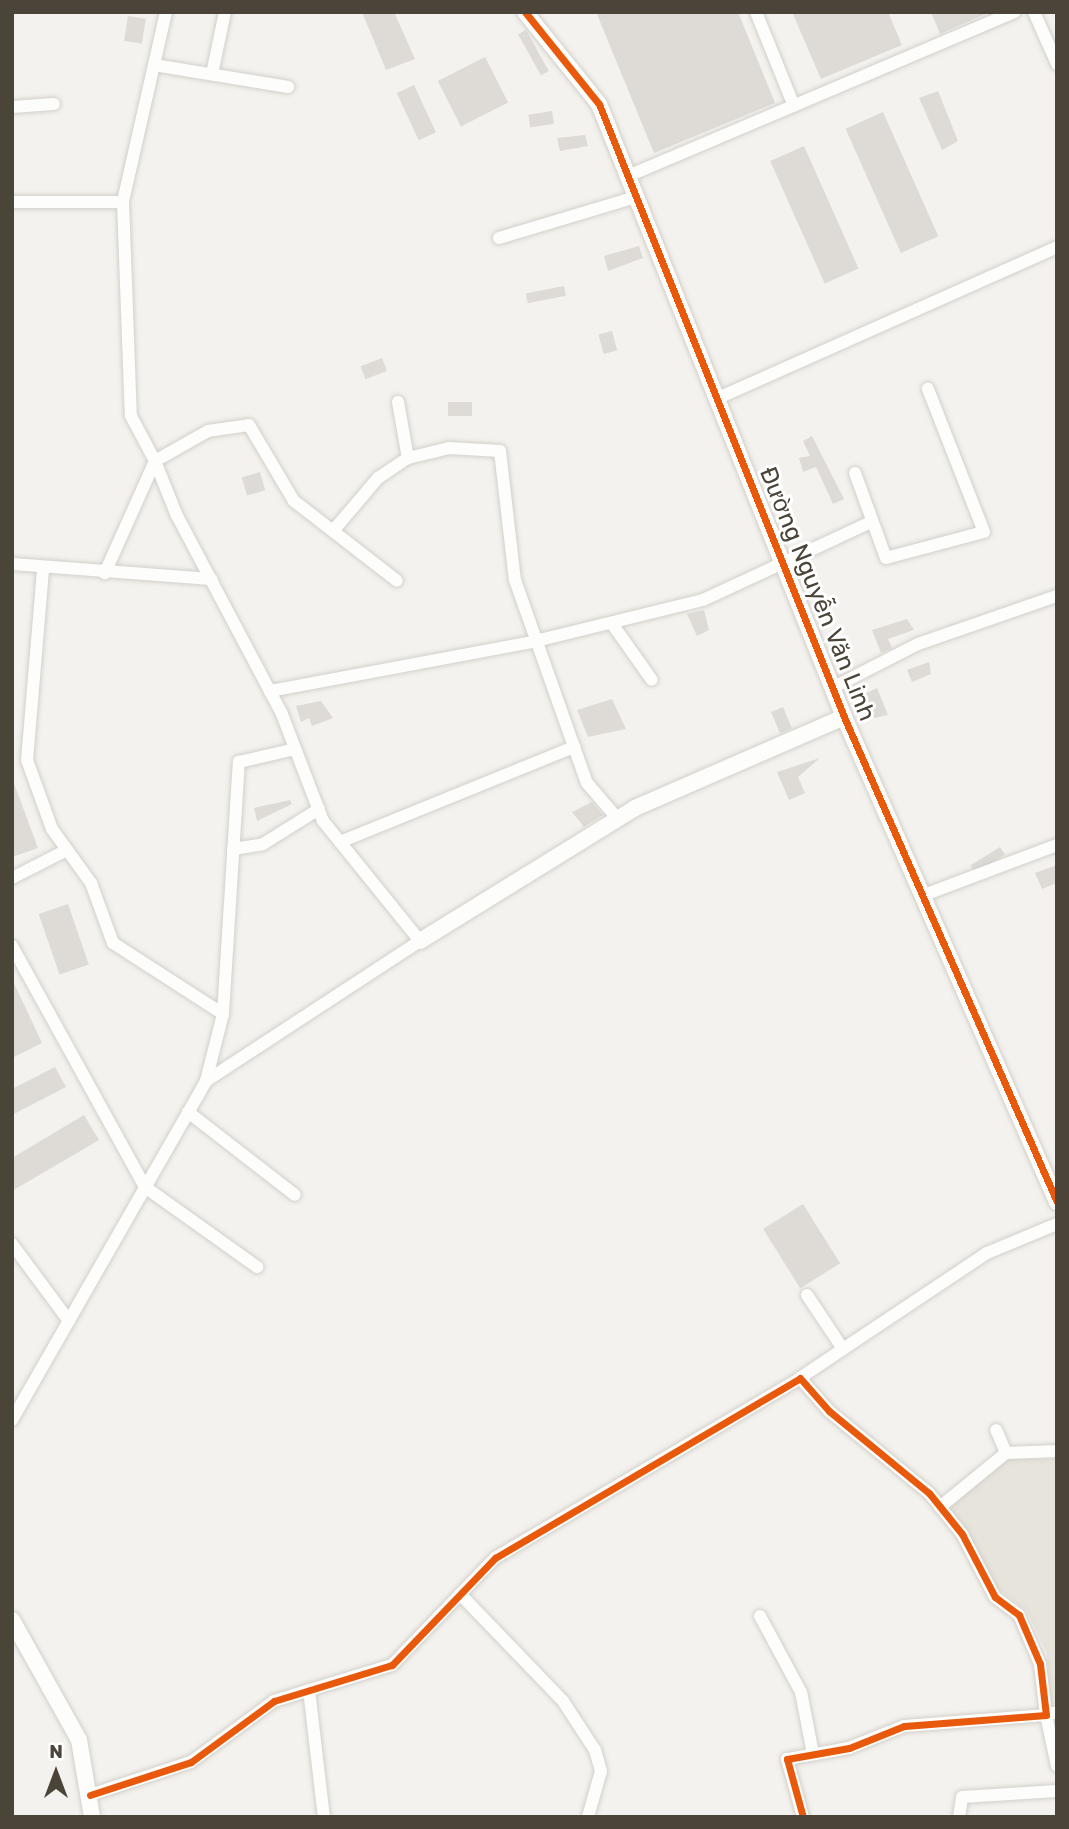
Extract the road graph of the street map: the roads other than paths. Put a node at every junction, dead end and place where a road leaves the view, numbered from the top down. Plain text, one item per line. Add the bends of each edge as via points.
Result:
1 (166, 12) edge
2 (225, 12) edge
3 (525, 12) edge
4 (756, 12) edge
5 (1015, 12) edge
6 (1034, 12) edge
7 (1057, 64) edge
8 (154, 65) junction
9 (212, 74) junction
10 (288, 87) dead end
11 (54, 104) dead end
12 (794, 106) junction
13 (12, 107) edge
14 (628, 176) junction
15 (636, 197) junction
16 (12, 202) edge
17 (124, 202) junction
18 (499, 238) dead end
19 (1057, 247) edge
20 (928, 389) dead end
21 (718, 398) junction
22 (398, 402) dead end
23 (408, 458) junction
24 (155, 461) junction
25 (855, 473) dead end
26 (871, 522) junction
27 (333, 531) junction
28 (12, 564) edge
29 (785, 564) junction
30 (43, 570) junction
31 (105, 573) junction
32 (211, 579) junction
33 (397, 581) dead end
34 (1057, 596) edge
35 (613, 625) junction
36 (536, 641) junction
37 (652, 680) dead end
38 (834, 687) junction
39 (270, 691) junction
40 (844, 717) junction
41 (574, 747) junction
42 (295, 749) junction
43 (319, 809) junction
44 (617, 818) junction
45 (340, 842) junction
46 (1057, 845) edge
47 (233, 849) junction
48 (67, 850) junction
49 (12, 878) edge
50 (924, 895) junction
51 (419, 941) junction
52 (12, 946) edge
53 (223, 1014) junction
54 (206, 1081) junction
55 (188, 1112) junction
56 (145, 1187) junction
57 (295, 1195) dead end
58 (1057, 1202) edge
59 (1057, 1224) edge
60 (12, 1244) edge
61 (257, 1267) dead end
62 (807, 1295) dead end
63 (69, 1321) junction
64 (843, 1349) junction
65 (800, 1378) junction
66 (12, 1420) edge
67 (996, 1430) dead end
68 (1057, 1451) edge
69 (1006, 1454) junction
70 (940, 1507) junction
71 (460, 1594) junction
72 (760, 1616) dead end
73 (12, 1620) edge
74 (309, 1690) junction
75 (1051, 1713) edge
76 (813, 1754) junction
77 (1057, 1766) edge
78 (1057, 1791) edge
79 (90, 1795) junction
80 (92, 1817) edge
81 (324, 1817) edge
82 (587, 1817) edge
83 (803, 1817) edge
84 (959, 1817) edge

1 - 8 street
2 - 9 street
3 - 14 street, Đường Nguyễn Văn Linh via 599,104
4 - 12 street
5 - 12 street
6 - 7 street
8 - 9 street
8 - 17 street
9 - 10 street
11 - 13 street
12 - 14 street
14 - 15 street, Đường Nguyễn Văn Linh
15 - 18 street
15 - 21 street, Đường Nguyễn Văn Linh
16 - 17 street
17 - 24 street via 130,405
19 - 21 street
20 - 26 street via 984,533 886,558
21 - 29 street, Đường Nguyễn Văn Linh
22 - 23 street
23 - 27 street via 378,478
23 - 36 street via 449,448 500,452 515,580
24 - 27 street via 208,431 249,425 294,501
24 - 31 street
24 - 32 street
25 - 26 street
26 - 29 street
27 - 33 street
28 - 30 street
29 - 35 street via 703,600
29 - 38 street, Đường Nguyễn Văn Linh
30 - 31 street
30 - 48 street via 27,760 52,829
31 - 32 street
32 - 39 street
34 - 38 street via 918,644
35 - 36 street
35 - 37 street
36 - 39 street
36 - 41 street
38 - 40 street, Đường Nguyễn Văn Linh
39 - 42 street
40 - 44 street
40 - 50 street, Đường Nguyễn Văn Linh
41 - 44 street via 587,783
41 - 45 street
42 - 43 street
42 - 47 street via 239,762
43 - 45 street
43 - 47 street via 262,844
44 - 51 street
45 - 51 street
46 - 50 street
47 - 53 street
48 - 49 street
48 - 53 street via 91,884 113,943
50 - 58 street, Đường Nguyễn Văn Linh
51 - 54 street
52 - 56 street
53 - 54 street
54 - 55 street
55 - 56 street
55 - 57 street
56 - 61 street
56 - 63 street
59 - 64 street via 987,1253
60 - 63 street
62 - 64 street
63 - 66 street
64 - 65 street
65 - 70 street
65 - 71 street via 495,1558
67 - 69 street
68 - 69 street
69 - 70 street
70 - 75 street via 995,1597 1019,1615 1040,1664
71 - 74 street via 392,1665
71 - 82 street via 563,1701 594,1750 601,1771
72 - 76 street via 801,1692
73 - 79 street via 79,1740
74 - 79 street via 247,1716 191,1762
74 - 81 street
75 - 76 street via 905,1726
75 - 77 street
76 - 83 street via 787,1759
78 - 84 street via 962,1797
79 - 80 street

